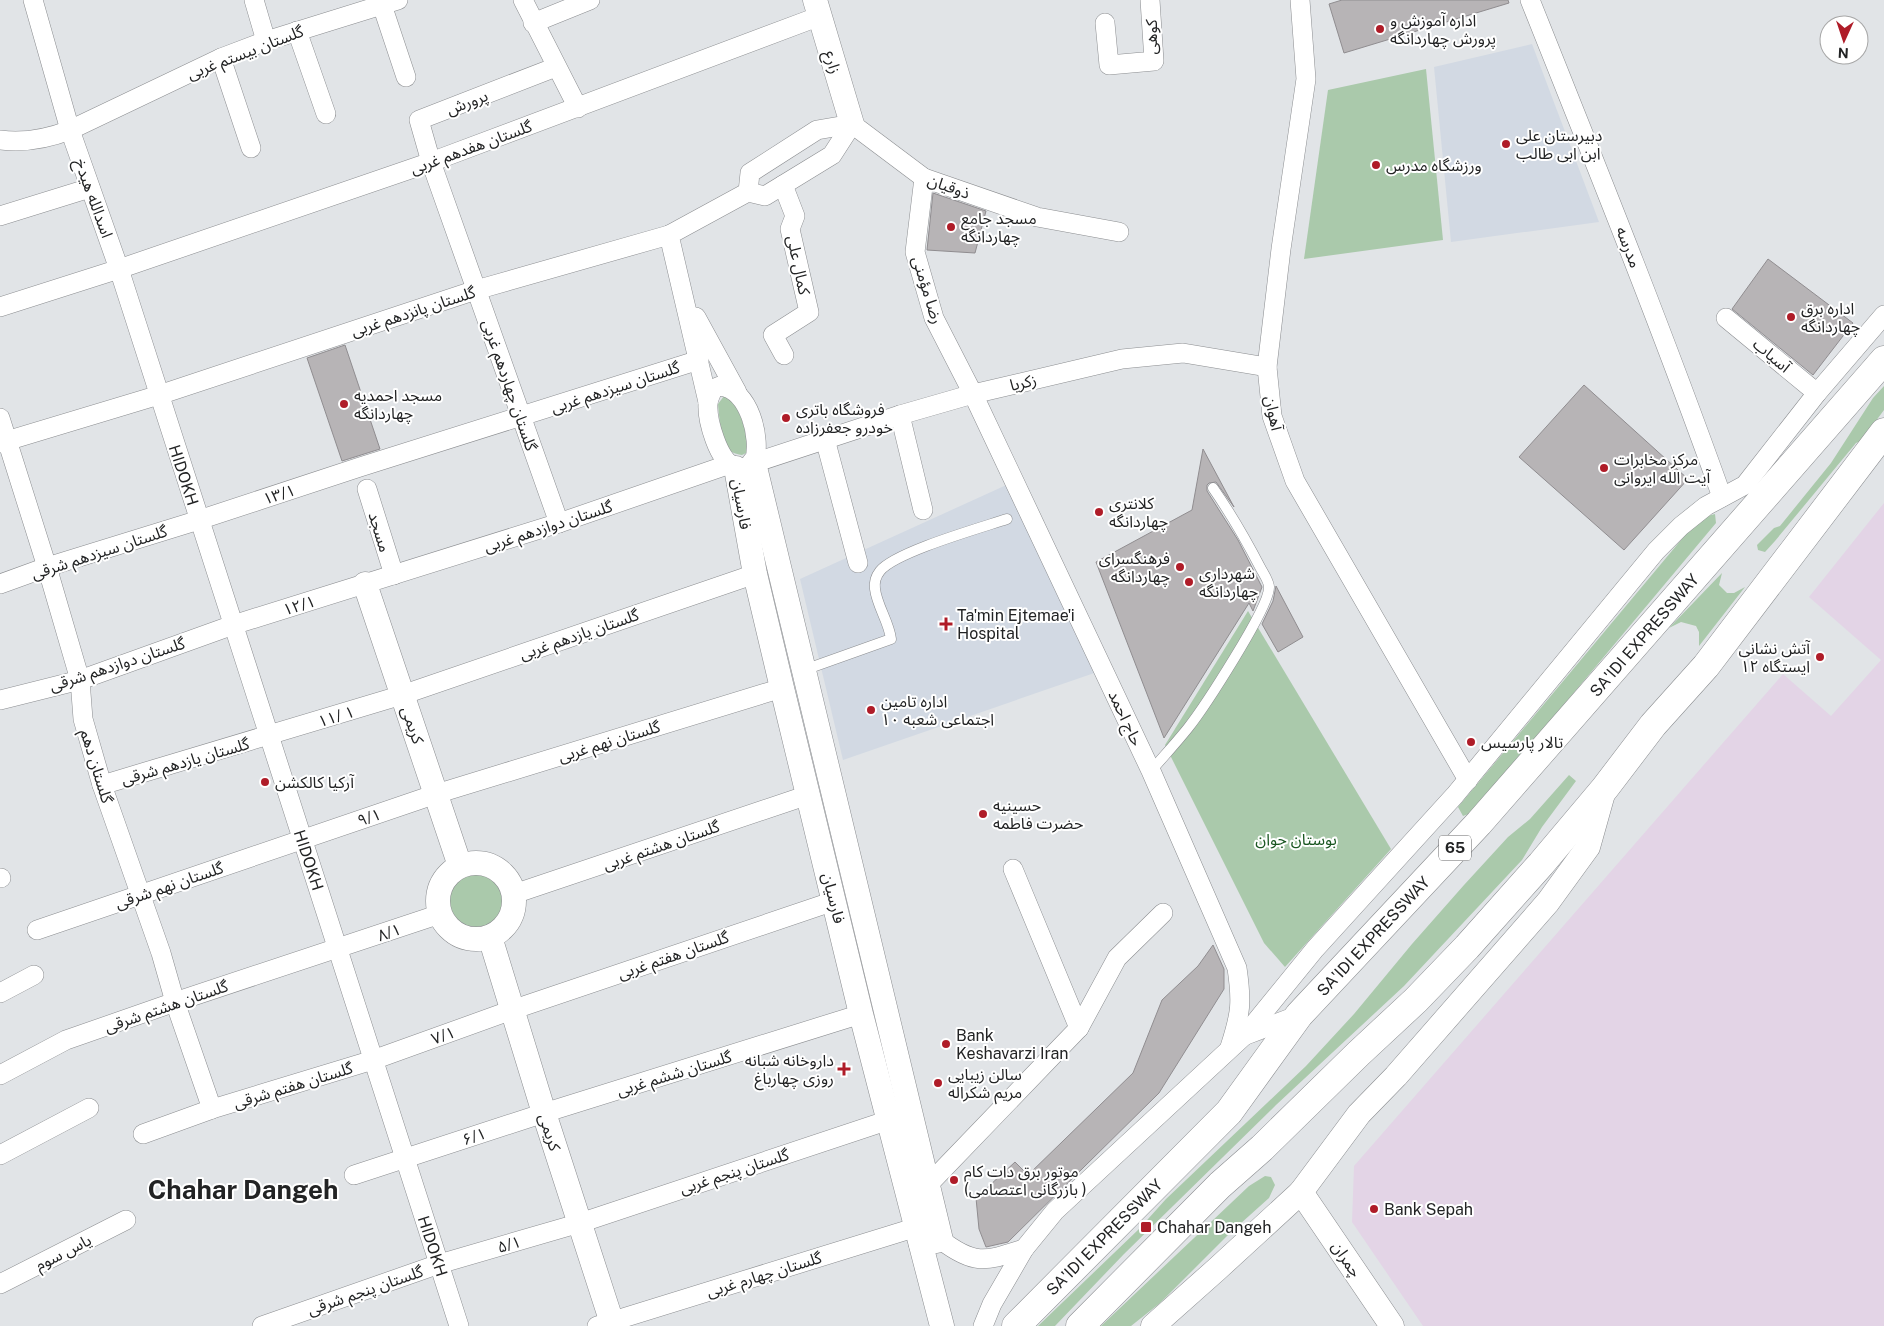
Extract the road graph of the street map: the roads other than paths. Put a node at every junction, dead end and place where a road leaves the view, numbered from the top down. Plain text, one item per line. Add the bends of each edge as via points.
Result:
1 (33, 0) edge
2 (254, 0) edge
3 (523, 0) edge
4 (590, 0) edge
5 (1150, 0) edge
6 (1300, 0) edge
7 (1530, 0) edge
8 (390, 3) edge
9 (817, 8) edge
10 (533, 23) junction
11 (1105, 23) dead end
12 (297, 31) junction
13 (266, 41) junction
14 (221, 58) junction
15 (556, 68) junction
16 (406, 77) dead end
17 (578, 108) junction
18 (326, 114) dead end
19 (852, 124) junction
20 (70, 130) junction
21 (0, 140) edge
22 (251, 148) dead end
23 (431, 162) junction
24 (924, 178) junction
25 (783, 185) junction
26 (90, 188) junction
27 (748, 192) junction
28 (0, 216) edge
29 (1119, 232) dead end
30 (669, 235) junction
31 (119, 269) junction
32 (476, 290) junction
33 (685, 296) junction
34 (0, 307) edge
35 (1884, 315) edge
36 (1726, 318) dead end
37 (784, 355) dead end
38 (699, 360) junction
39 (1884, 360) edge
40 (1267, 367) junction
41 (736, 392) junction
42 (1817, 393) junction
43 (973, 394) junction
44 (158, 395) junction
45 (708, 402) junction
46 (900, 415) junction
47 (521, 416) junction
48 (0, 418) edge
49 (1884, 432) edge
50 (825, 439) junction
51 (4, 441) edge
52 (744, 459) junction
53 (360, 467) joint
54 (1213, 488) dead end
55 (367, 489) dead end
56 (1753, 493) junction
57 (1722, 497) junction
58 (924, 510) dead end
59 (199, 520) junction
60 (1007, 520) dead end
61 (559, 523) junction
62 (858, 563) dead end
63 (48, 567) junction
64 (755, 574) junction
65 (394, 575) junction
66 (0, 584) edge
67 (364, 584) junction
68 (233, 625) junction
69 (803, 670) junction
70 (80, 680) junction
71 (782, 688) junction
72 (402, 695) junction
73 (0, 700) edge
74 (269, 736) junction
75 (1151, 771) junction
76 (1468, 780) junction
77 (102, 785) junction
78 (1605, 788) junction
79 (436, 794) junction
80 (808, 796) junction
81 (302, 840) junction
82 (460, 866) junction
83 (1013, 869) dead end
84 (514, 894) junction
85 (140, 896) junction
86 (834, 900) junction
87 (1163, 913) dead end
88 (440, 914) junction
89 (36, 930) dead end
90 (490, 938) junction
91 (338, 949) junction
92 (34, 975) dead end
93 (0, 993) edge
94 (175, 1002) junction
95 (512, 1010) junction
96 (861, 1014) junction
97 (1300, 1015) junction
98 (1079, 1028) junction
99 (1245, 1035) junction
100 (1230, 1050) junction
101 (373, 1060) junction
102 (0, 1074) edge
103 (89, 1108) dead end
104 (212, 1109) junction
105 (544, 1114) junction
106 (889, 1120) junction
107 (143, 1134) dead end
108 (0, 1155) edge
109 (405, 1159) junction
110 (354, 1175) dead end
111 (928, 1185) junction
112 (1301, 1192) junction
113 (126, 1220) dead end
114 (580, 1223) junction
115 (926, 1237) junction
116 (1024, 1249) junction
117 (439, 1264) junction
118 (0, 1284) edge
119 (607, 1324) edge
120 (262, 1326) edge
121 (459, 1326) edge
122 (942, 1326) edge
123 (983, 1326) edge
124 (1016, 1326) edge
125 (1080, 1326) edge
126 (1153, 1326) edge
127 (1392, 1326) edge

1 - 20 street, اسدالله هیدخ
2 - 13 street
3 - 10 street
4 - 10 street
5 - 11 street, کوهی via 1154,62 1109,65
6 - 40 street, آهوان via 1306,79
7 - 57 street, مدرسه via 1618,218
8 - 12 street, گلستان بیستم غربی
8 - 16 street
9 - 17 street, گلستان هفدهم غربی
9 - 19 street, زارع
10 - 15 street
12 - 13 street, گلستان بیستم غربی
12 - 18 street
13 - 14 street, گلستان بیستم غربی
14 - 20 street, گلستان بیستم غربی
14 - 22 street
15 - 17 street
15 - 23 street, پرورش via 419,120
17 - 23 street, گلستان هفدهم غربی
19 - 24 street, ذوقیان
19 - 25 street via 832,154
19 - 27 street via 817,130 800,140 750,173
20 - 21 street, گلستان بیستم غربی via 49,138
20 - 26 street, اسدالله هیدخ
23 - 31 street, گلستان هفدهم غربی
23 - 32 street, گلستان چهاردهم غربی
24 - 29 street, ذوقیان via 1037,217
24 - 43 street, رضا مؤمنی via 915,252 934,318
25 - 27 street via 764,196
25 - 37 street, کمال علی via 795,216 790,229 809,312 774,335
26 - 28 street
26 - 31 street, اسدالله هیدخ
27 - 30 street
30 - 32 street, گلستان پانزدهم غربی
30 - 33 street
31 - 34 street, گلستان هفدهم غربی
31 - 44 street, اسدالله هیدخ
32 - 44 street, گلستان پانزدهم غربی
32 - 47 street, گلستان چهاردهم غربی
33 - 38 street
33 - 41 street
35 - 42 street
36 - 42 street, آسیاب
38 - 45 street
38 - 47 street, گلستان سیزدهم غربی
39 - 56 highway, SA'IDI EXPRESSWAY / 65
40 - 43 street, زکریا via 1184,353 1122,359
40 - 76 street, آهوان via 1272,416 1295,481
41 - 45 street via 720,386 713,389
41 - 52 street via 755,428
42 - 56 street
43 - 46 street, زکریا
43 - 75 street, حاج احمد
44 - 51 street, گلستان پانزدهم غربی
44 - 59 street, HIDOKH
45 - 52 street via 709,421 720,451
46 - 50 street, زکریا
46 - 58 street
47 - 53 street, گلستان سیزدهم غربی
47 - 61 street, گلستان چهاردهم غربی
48 - 51 street, گلستان دهم
49 - 78 highway via 1706,666 1653,725
50 - 52 street, زکریا via 784,452
50 - 62 street
51 - 63 street, گلستان دهم
52 - 61 street, گلستان دوازدهم غربی
52 - 64 street, فارسیان
52 - 69 street, فارسیان
53 - 59 street, ۱۳/۱
54 - 75 lane via 1248,544 1269,590 1264,606 1204,705
55 - 65 street, مسجد
56 - 57 street
56 - 97 highway, SA'IDI EXPRESSWAY / 65 via 1479,822
57 - 76 street via 1681,526 1656,551
59 - 63 street, گلستان سیزدهم شرقی
59 - 68 street, HIDOKH
60 - 69 lane via 894,560 880,570 874,588 891,639
61 - 65 street, گلستان دوازدهم غربی
63 - 66 street, گلستان سیزدهم شرقی
63 - 70 street, گلستان دهم
64 - 71 street, فارسیان
64 - 72 street, گلستان یازدهم غربی
65 - 67 street, گلستان دوازدهم غربی
67 - 68 street, ۱۲/۱
67 - 72 street, کریمی
68 - 70 street, گلستان دوازدهم شرقی
68 - 74 street, HIDOKH
69 - 111 street, فارسیان
70 - 73 street, گلستان دوازدهم شرقی
70 - 77 street, گلستان دهم via 83,719
71 - 79 street, گلستان نهم غربی
71 - 80 street, فارسیان
72 - 74 street, ۱۱/ ۱
72 - 79 street, کریمی
74 - 77 street, گلستان یازدهم شرقی
74 - 81 street, HIDOKH
75 - 100 street, حاج احمد via 1237,968 1240,1018
76 - 99 street via 1315,949
77 - 85 street, گلستان دهم
78 - 112 street via 1588,846 1548,902 1359,1114
78 - 125 highway via 1541,864 1416,1000 1220,1185
79 - 81 street, ۹/۱
79 - 82 street, کریمی
80 - 84 street, گلستان هشتم غربی
80 - 86 street, فارسیان
81 - 85 street, گلستان نهم شرقی
81 - 91 street, HIDOKH
82 - 84 street via 477,863 494,867 510,883
82 - 88 street via 441,885 437,898
83 - 98 street
84 - 90 street via 510,920
85 - 89 street, گلستان نهم شرقی
85 - 94 street, گلستان دهم
86 - 95 street, گلستان هفتم غربی
86 - 96 street, فارسیان
87 - 98 street via 1117,958
88 - 90 street via 452,932 464,938
88 - 91 street, ۸/۱
90 - 95 street, کریمی
91 - 94 street, گلستان هشتم شرقی
91 - 101 street, HIDOKH
92 - 93 street
94 - 102 street, گلستان هشتم شرقی via 66,1040
94 - 104 street, گلستان دهم
95 - 101 street, ۷/۱
95 - 105 street, کریمی
96 - 105 street, گلستان ششم غربی
96 - 106 street, فارسیان
97 - 99 street
97 - 124 highway, SA'IDI EXPRESSWAY / 65 via 1229,1112
98 - 111 street
99 - 100 street
100 - 116 street via 1055,1211
101 - 104 street, گلستان هفتم شرقی
101 - 109 street, HIDOKH
103 - 108 street
104 - 107 street, گلستان هفتم شرقی
105 - 109 street, ۶/۱
105 - 114 street, کریمی
106 - 114 street, گلستان پنجم غربی
106 - 115 street, فارسیان
109 - 110 street, ۶/۱
109 - 117 street, HIDOKH
111 - 115 street, فارسیان
112 - 126 street
112 - 127 street, چمران
113 - 118 street, یاس سوم
114 - 117 street, ۵/۱
114 - 119 street, کریمی
115 - 116 street via 977,1260
115 - 119 street, گلستان چهارم غربی
115 - 122 street, فارسیان
116 - 123 street
117 - 120 street, گلستان پنجم شرقی
117 - 121 street, HIDOKH

